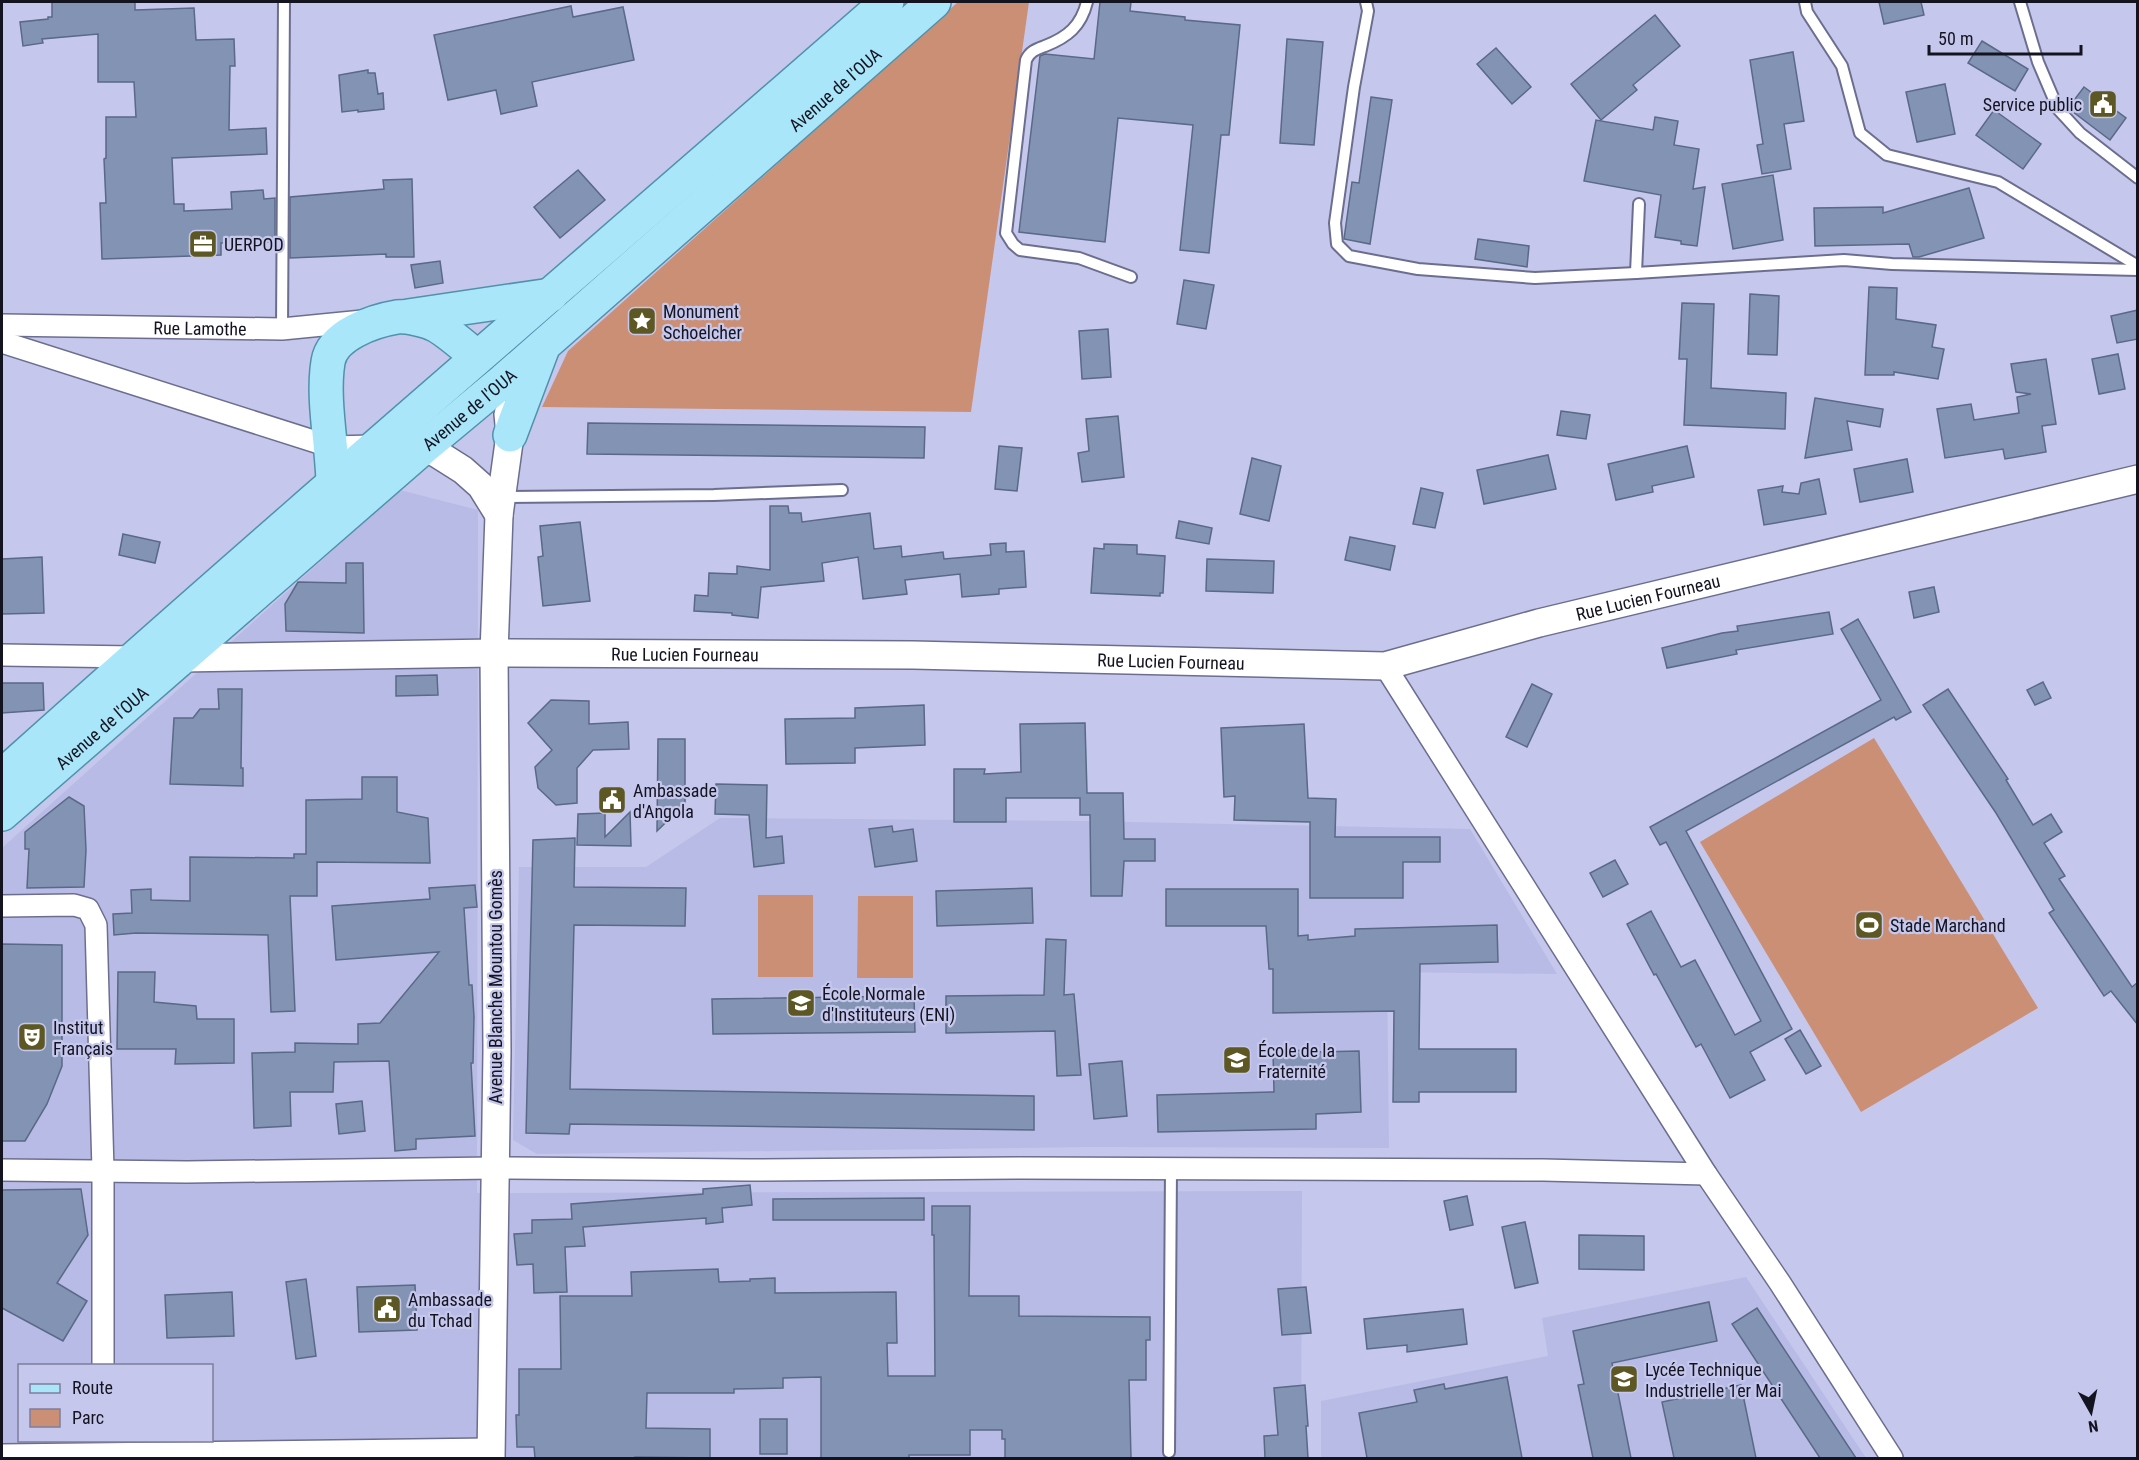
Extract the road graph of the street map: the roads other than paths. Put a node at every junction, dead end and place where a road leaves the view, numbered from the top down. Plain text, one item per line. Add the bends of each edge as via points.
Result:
1 (284, 2) edge
2 (887, 2) edge
3 (934, 2) edge
4 (1087, 2) edge
5 (1366, 2) edge
6 (1804, 2) edge
7 (2020, 2) edge
8 (2138, 178) edge
9 (1639, 204) dead end
10 (2138, 268) edge
11 (1635, 273) junction
12 (1131, 277) dead end
13 (552, 295) junction
14 (399, 317) junction
15 (2, 325) edge
16 (282, 329) junction
17 (2, 342) edge
18 (543, 345) junction
19 (477, 357) junction
20 (503, 381) junction
21 (510, 435) junction
22 (373, 446) junction
23 (425, 446) junction
24 (332, 447) junction
25 (333, 482) junction
26 (2137, 484) edge
27 (842, 490) dead end
28 (500, 506) junction
29 (494, 653) junction
30 (2, 655) edge
31 (134, 657) junction
32 (181, 658) junction
33 (1385, 666) junction
34 (2, 776) edge
35 (2, 814) edge
36 (2, 906) edge
37 (494, 1168) junction
38 (1171, 1169) junction
39 (2, 1170) edge
40 (103, 1170) junction
41 (1706, 1174) junction
42 (103, 1364) edge
43 (101, 1451) edge
44 (1169, 1452) dead end
45 (491, 1454) edge
46 (2, 1455) edge
47 (1892, 1458) edge

1 - 16 lane
2 - 13 main road, Avenue de l'OUA
3 - 18 main road, Avenue de l'OUA
4 - 12 lane via 1077,27 1067,36 1036,49 1026,60 1006,233 1020,250 1079,258
5 - 11 lane via 1368,11 1335,223 1337,244 1349,256 1418,269 1535,278
6 - 10 lane via 1842,66 1860,133 1887,155 1998,182
7 - 8 lane via 2038,62 2058,109 2080,133
9 - 11 lane
10 - 11 lane via 1844,260
13 - 14 main road
13 - 19 main road, Avenue de l'OUA
14 - 16 street, Rue Lamothe
14 - 19 main road via 434,324
14 - 24 main road via 354,330 340,341 328,360 326,388
15 - 16 street, Rue Lamothe
17 - 24 street
18 - 20 main road, Avenue de l'OUA
18 - 21 main road
19 - 20 street
19 - 22 main road, Avenue de l'OUA
20 - 21 street, Avenue Blanche Mountou Gomès
20 - 23 main road, Avenue de l'OUA
21 - 28 street, Avenue Blanche Mountou Gomès
22 - 23 street
22 - 24 street
22 - 25 main road, Avenue de l'OUA
23 - 28 street via 455,465
23 - 32 main road, Avenue de l'OUA
24 - 25 main road
25 - 31 main road, Avenue de l'OUA
26 - 33 street, Rue Lucien Fourneau via 1539,624
27 - 28 lane
28 - 29 street, Avenue Blanche Mountou Gomès
29 - 32 street, Rue Lucien Fourneau
29 - 33 street, Rue Lucien Fourneau via 913,655
29 - 37 street, Avenue Blanche Mountou Gomès
30 - 31 street
31 - 34 main road, Avenue de l'OUA
32 - 35 main road, Avenue de l'OUA
33 - 41 street
36 - 40 street via 74,904 88,909 96,926
37 - 38 street
37 - 40 street
37 - 45 street, Avenue Blanche Mountou Gomès
38 - 41 street
38 - 44 lane
39 - 40 street
40 - 42 street
41 - 47 street
43 - 45 street
43 - 46 street

